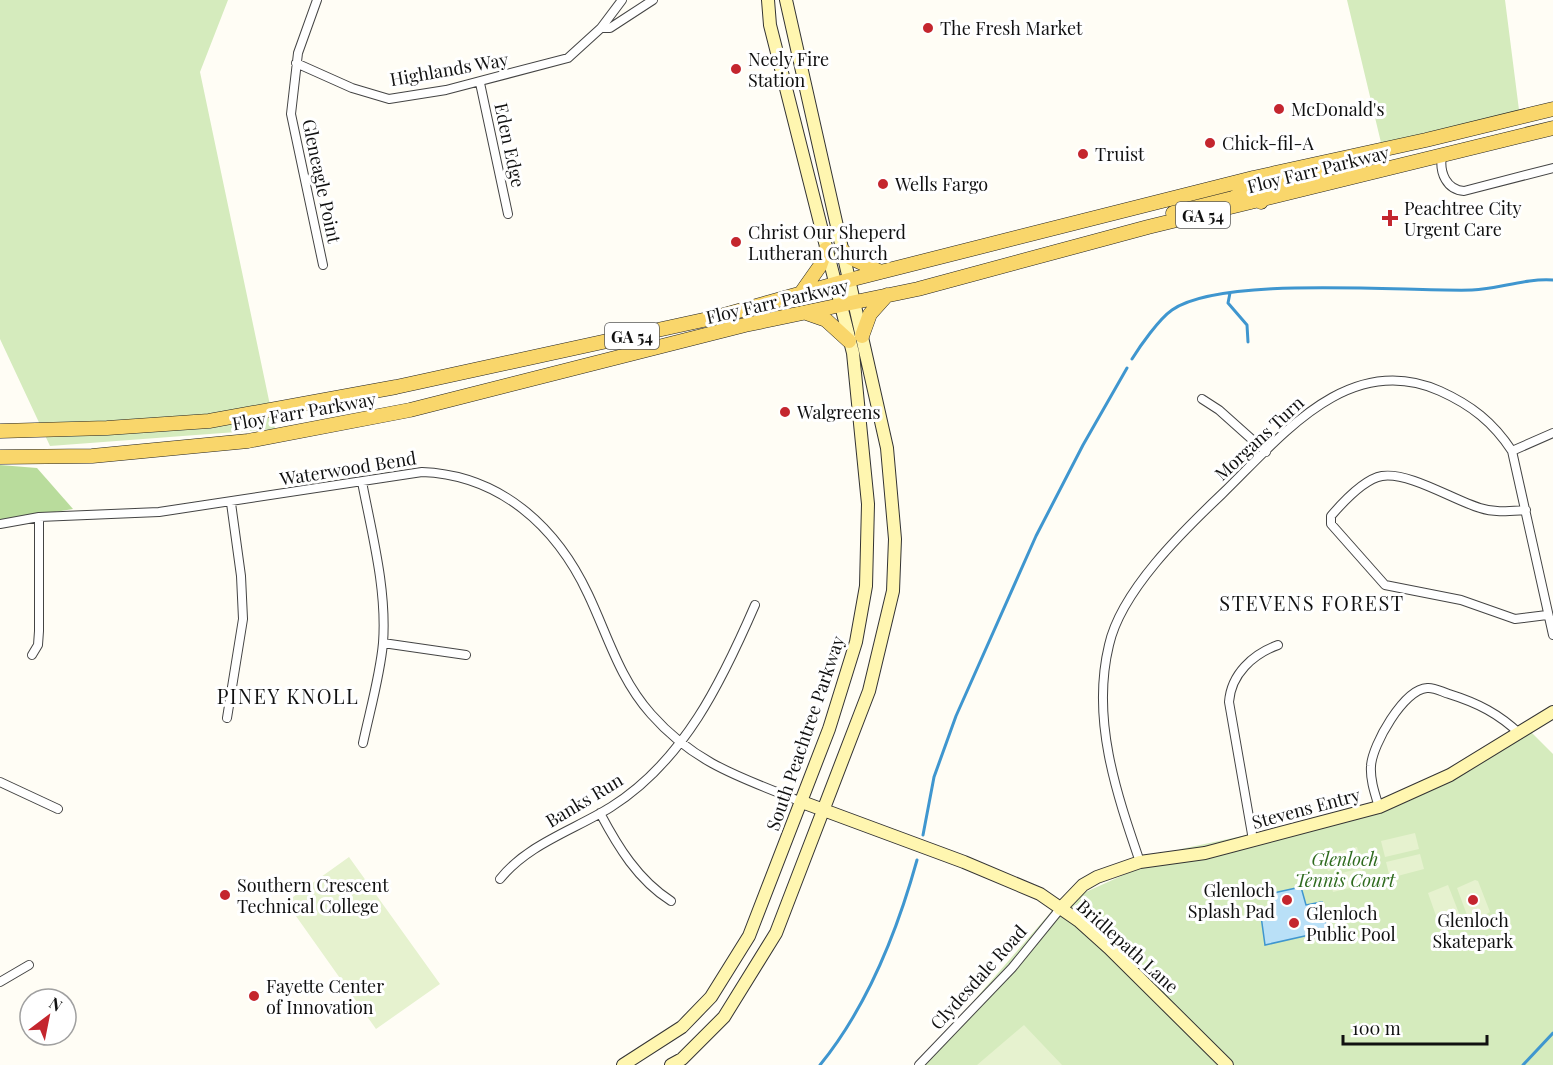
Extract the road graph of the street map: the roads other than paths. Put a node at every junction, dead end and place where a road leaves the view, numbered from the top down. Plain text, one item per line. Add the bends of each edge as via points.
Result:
1 (317, 0) edge
2 (622, 0) edge
3 (654, 0) edge
4 (768, 0) edge
5 (786, 0) edge
6 (601, 27) junction
7 (296, 63) junction
8 (480, 83) junction
9 (1553, 109) edge
10 (1553, 128) edge
11 (1442, 156) junction
12 (1330, 162) junction
13 (823, 165) junction
14 (1553, 168) edge
15 (806, 171) junction
16 (1253, 178) junction
17 (1261, 202) junction
18 (508, 214) dead end
19 (1148, 227) junction
20 (826, 249) junction
21 (842, 250) junction
22 (323, 265) dead end
23 (881, 272) junction
24 (849, 280) junction
25 (834, 284) junction
26 (801, 293) junction
27 (887, 295) junction
28 (854, 302) junction
29 (839, 305) junction
30 (804, 313) junction
31 (856, 338) junction
32 (1202, 399) dead end
33 (0, 431) edge
34 (1553, 433) edge
35 (1512, 450) junction
36 (1266, 452) junction
37 (0, 457) edge
38 (362, 482) junction
39 (231, 503) junction
40 (1526, 510) junction
41 (39, 517) junction
42 (0, 524) edge
43 (755, 605) dead end
44 (1547, 615) junction
45 (1553, 635) edge
46 (383, 643) junction
47 (1278, 645) dead end
48 (32, 655) dead end
49 (466, 655) dead end
50 (1553, 712) edge
51 (227, 718) dead end
52 (1520, 734) junction
53 (363, 743) dead end
54 (679, 743) junction
55 (0, 782) edge
56 (802, 802) junction
57 (1379, 807) junction
58 (58, 809) dead end
59 (823, 810) junction
60 (600, 813) junction
61 (1252, 840) junction
62 (1140, 862) junction
63 (500, 879) dead end
64 (671, 901) dead end
65 (1060, 909) junction
66 (29, 965) dead end
67 (0, 982) edge
68 (623, 1065) edge
69 (671, 1065) edge
70 (919, 1065) edge
71 (1227, 1065) edge

1 - 7 street, Gleneagle Point
2 - 6 street, Highlands Way
3 - 6 street, Highlands Way via 610,28
4 - 15 main road, South Peachtree Parkway via 770,25
5 - 13 main road
6 - 8 street, Highlands Way via 568,58
7 - 8 street, Highlands Way via 352,88 389,99
7 - 22 street, Gleneagle Point via 291,114
8 - 18 street, Eden Edge
9 - 12 main road, Floy Farr Parkway / GA 54
10 - 11 main road, Floy Farr Parkway / GA 54
11 - 14 street via 1446,182 1455,190 1464,191
11 - 17 main road, Floy Farr Parkway / GA 54
12 - 16 main road, Floy Farr Parkway / GA 54
12 - 17 main road via 1319,173 1265,188 1260,193
13 - 15 street
13 - 21 main road
15 - 20 main road, South Peachtree Parkway
16 - 19 main road via 1240,195 1159,217
16 - 23 main road, Floy Farr Parkway / GA 54
17 - 19 main road, Floy Farr Parkway / GA 54
19 - 27 main road, Floy Farr Parkway / GA 54
20 - 25 main road, South Peachtree Parkway
20 - 26 main road via 820,266
21 - 23 main road
21 - 24 main road
23 - 24 main road, Floy Farr Parkway / GA 54
24 - 25 main road, Floy Farr Parkway / GA 54
24 - 28 main road
25 - 26 main road, Floy Farr Parkway / GA 54
25 - 29 main road, South Peachtree Parkway
26 - 33 main road, Floy Farr Parkway / GA 54 via 717,317 539,357 209,421
27 - 28 main road, Floy Farr Parkway / GA 54
27 - 31 main road
28 - 29 main road, Floy Farr Parkway / GA 54
28 - 31 main road
29 - 30 main road, Floy Farr Parkway / GA 54
29 - 31 main road, South Peachtree Parkway
30 - 31 main road via 826,320
30 - 37 main road, Floy Farr Parkway / GA 54 via 410,410 248,441 92,456
31 - 56 main road, South Peachtree Parkway via 868,504 866,586 856,642
31 - 59 main road via 887,448 895,574 888,621 869,691
32 - 36 street
34 - 35 street
35 - 36 street, Morgans Turn via 1482,414 1455,397 1427,385 1385,381 1345,390 1318,405
35 - 40 street, Morgans Turn
36 - 62 street, Morgans Turn via 1179,535 1129,600 1109,644 1103,674 1105,746
38 - 39 street, Waterwood Bend
38 - 46 street via 379,572
38 - 54 street, Waterwood Bend via 422,472 451,474 492,488 539,521 568,556 626,682
39 - 41 street, Waterwood Bend via 159,512
39 - 51 street via 243,619
40 - 44 street, Morgans Turn
40 - 44 street via 1480,508 1413,482 1382,476 1340,506 1331,516 1331,524 1385,585 1461,600 1515,619
41 - 42 street, Waterwood Bend
41 - 48 street via 39,631
43 - 54 street, Banks Run via 711,698
44 - 45 street, Morgans Turn
46 - 49 street
46 - 53 street
47 - 61 street via 1250,660 1230,691
50 - 52 main road, Stevens Entry
52 - 57 main road, Stevens Entry via 1450,775
52 - 57 street via 1484,706 1429,687 1416,690 1407,697 1372,756 1371,777
54 - 56 street, Waterwood Bend via 714,766
54 - 60 street, Banks Run via 638,788
55 - 58 street
56 - 59 main road, Bridlepath Lane
56 - 68 main road, South Peachtree Parkway via 749,936 718,987 682,1027
57 - 61 main road, Stevens Entry
59 - 65 main road, Bridlepath Lane via 1007,879 1040,894
59 - 69 main road via 776,933 755,971 724,1017
60 - 63 street, Banks Run via 522,857
60 - 64 street via 625,856 657,893
61 - 62 main road, Stevens Entry via 1206,853
62 - 65 main road, Stevens Entry via 1083,885
65 - 70 street, Clydesdale Road via 1012,968
65 - 71 main road, Bridlepath Lane via 1109,948
66 - 67 street

